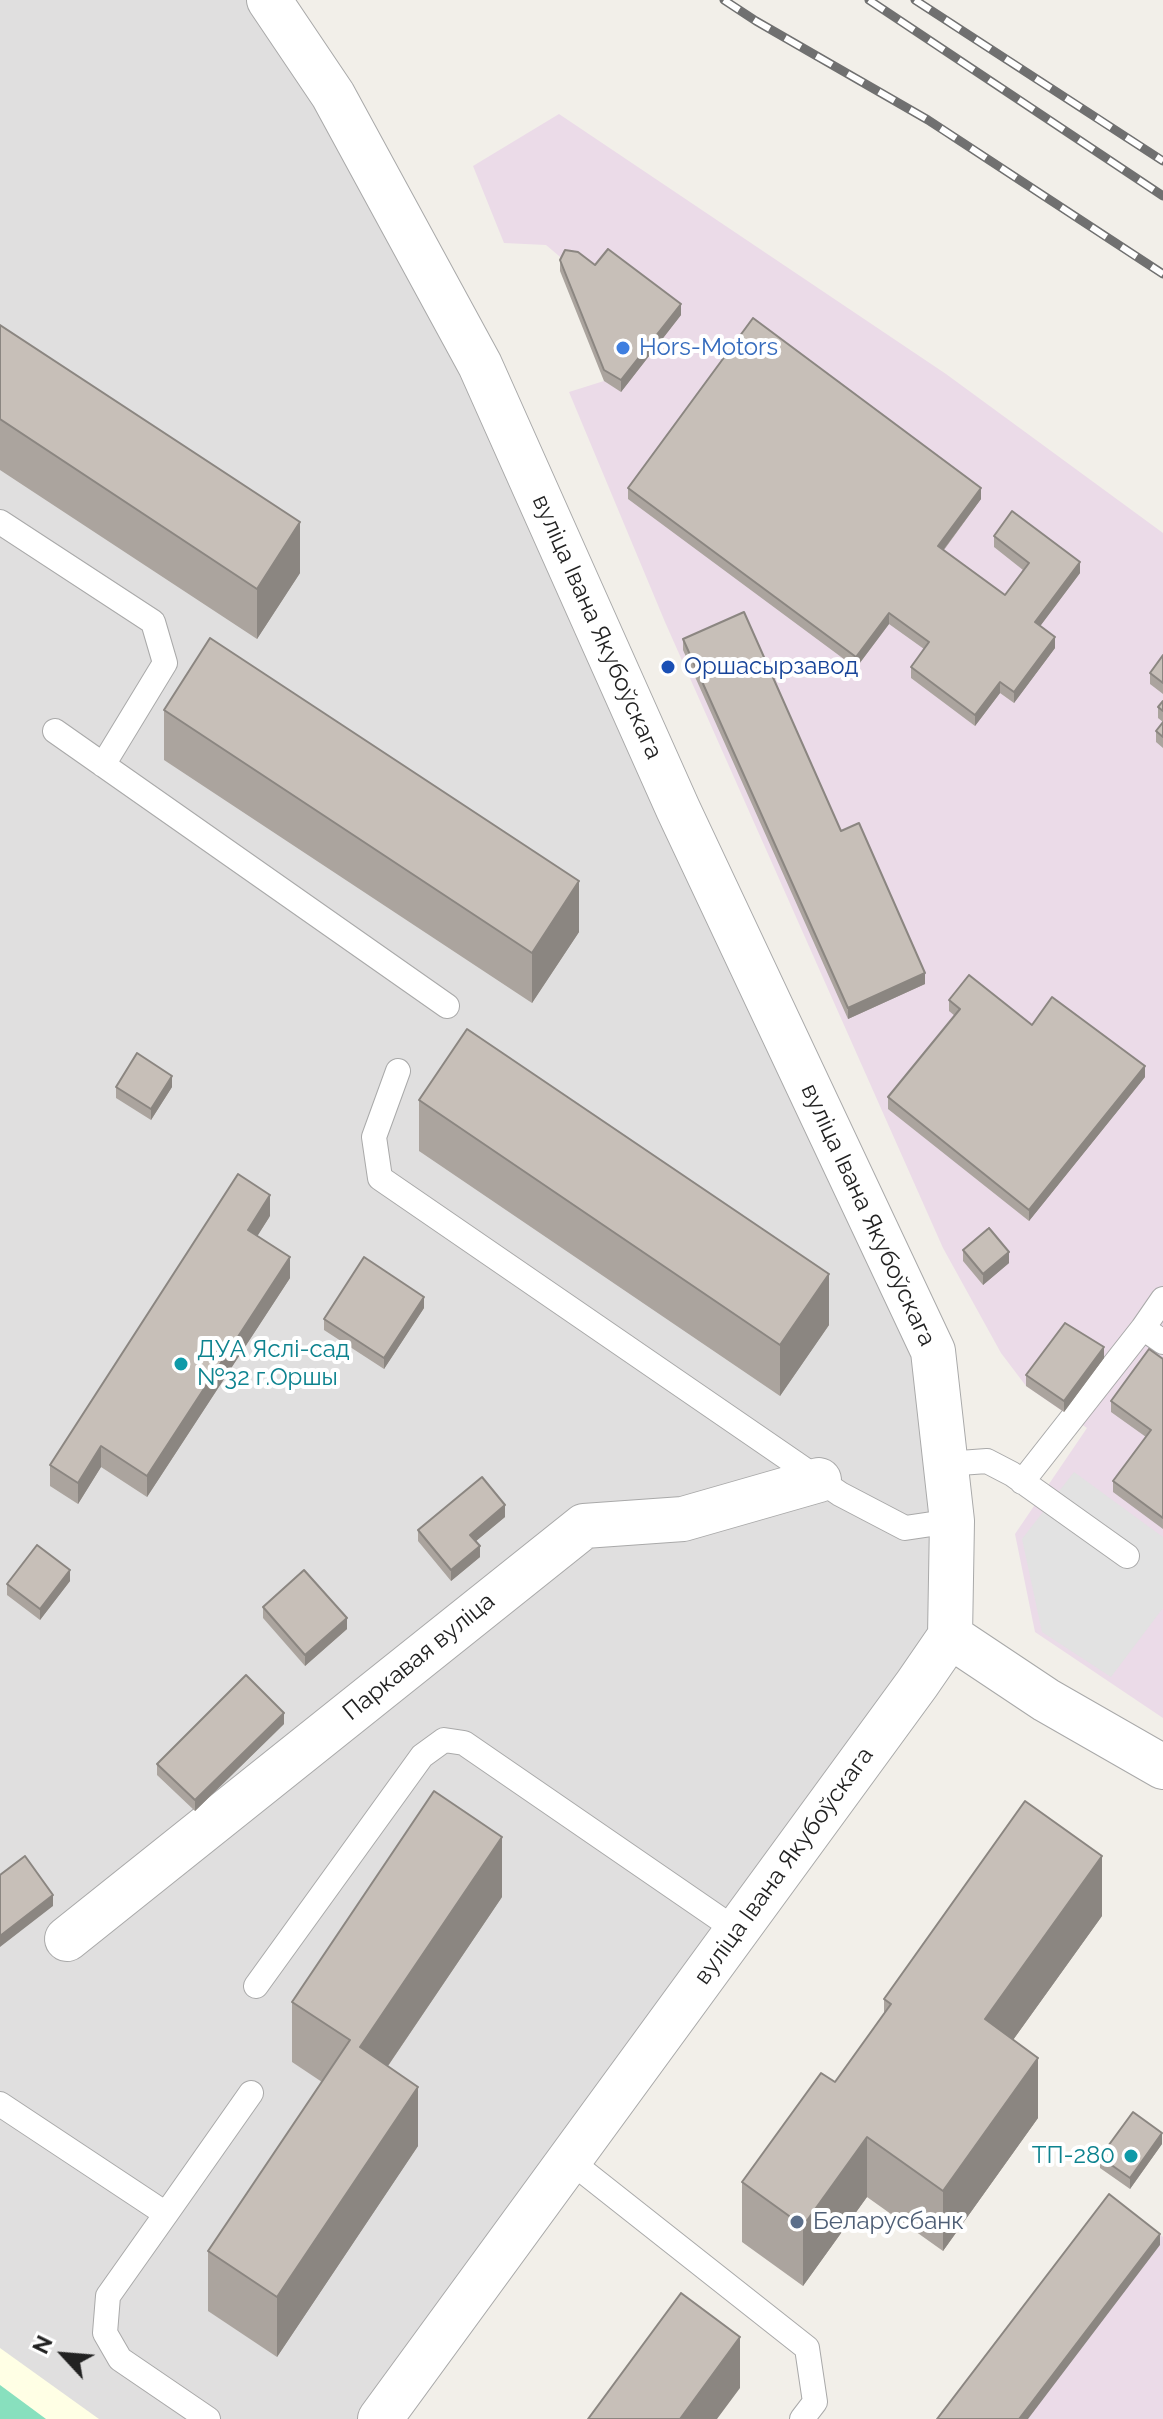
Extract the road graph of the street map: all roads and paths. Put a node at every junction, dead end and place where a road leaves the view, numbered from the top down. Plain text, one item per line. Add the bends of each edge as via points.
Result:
1 (269, 0) edge
2 (0, 522) edge
3 (55, 731) dead end
4 (103, 765) junction
5 (447, 1006) dead end
6 (398, 1071) dead end
7 (1163, 1299) edge
8 (1153, 1335) edge
9 (946, 1464) junction
10 (819, 1480) junction
11 (1022, 1482) junction
12 (952, 1521) junction
13 (1127, 1556) dead end
14 (950, 1636) junction
15 (1163, 1767) edge
16 (736, 1930) junction
17 (67, 1939) dead end
18 (256, 1986) dead end
19 (251, 2093) dead end
20 (0, 2104) edge
21 (569, 2160) junction
22 (166, 2214) junction
23 (208, 2419) edge
24 (380, 2419) edge
25 (802, 2419) edge

1 - 9 street, вуліца Івана Якубоўскага via 333,95 480,365 678,809 933,1351
2 - 4 lane via 153,622 165,663
3 - 4 lane
4 - 5 lane
6 - 10 lane via 374,1137 380,1178
7 - 8 lane
8 - 11 lane
9 - 11 lane via 987,1461
9 - 12 street, вуліца Івана Якубоўскага
10 - 12 lane via 905,1528
10 - 17 street, Паркавая вуліца via 683,1519 584,1526
11 - 13 lane
12 - 14 street, вуліца Івана Якубоўскага
14 - 15 street via 1046,1700
14 - 16 street, вуліца Івана Якубоўскага
16 - 18 lane via 464,1743 444,1740 422,1756
16 - 21 street, вуліца Івана Якубоўскага
19 - 22 lane
20 - 22 lane
21 - 24 street, вуліца Івана Якубоўскага
21 - 25 lane via 807,2348 815,2402
22 - 23 lane via 108,2296 105,2333 120,2359

